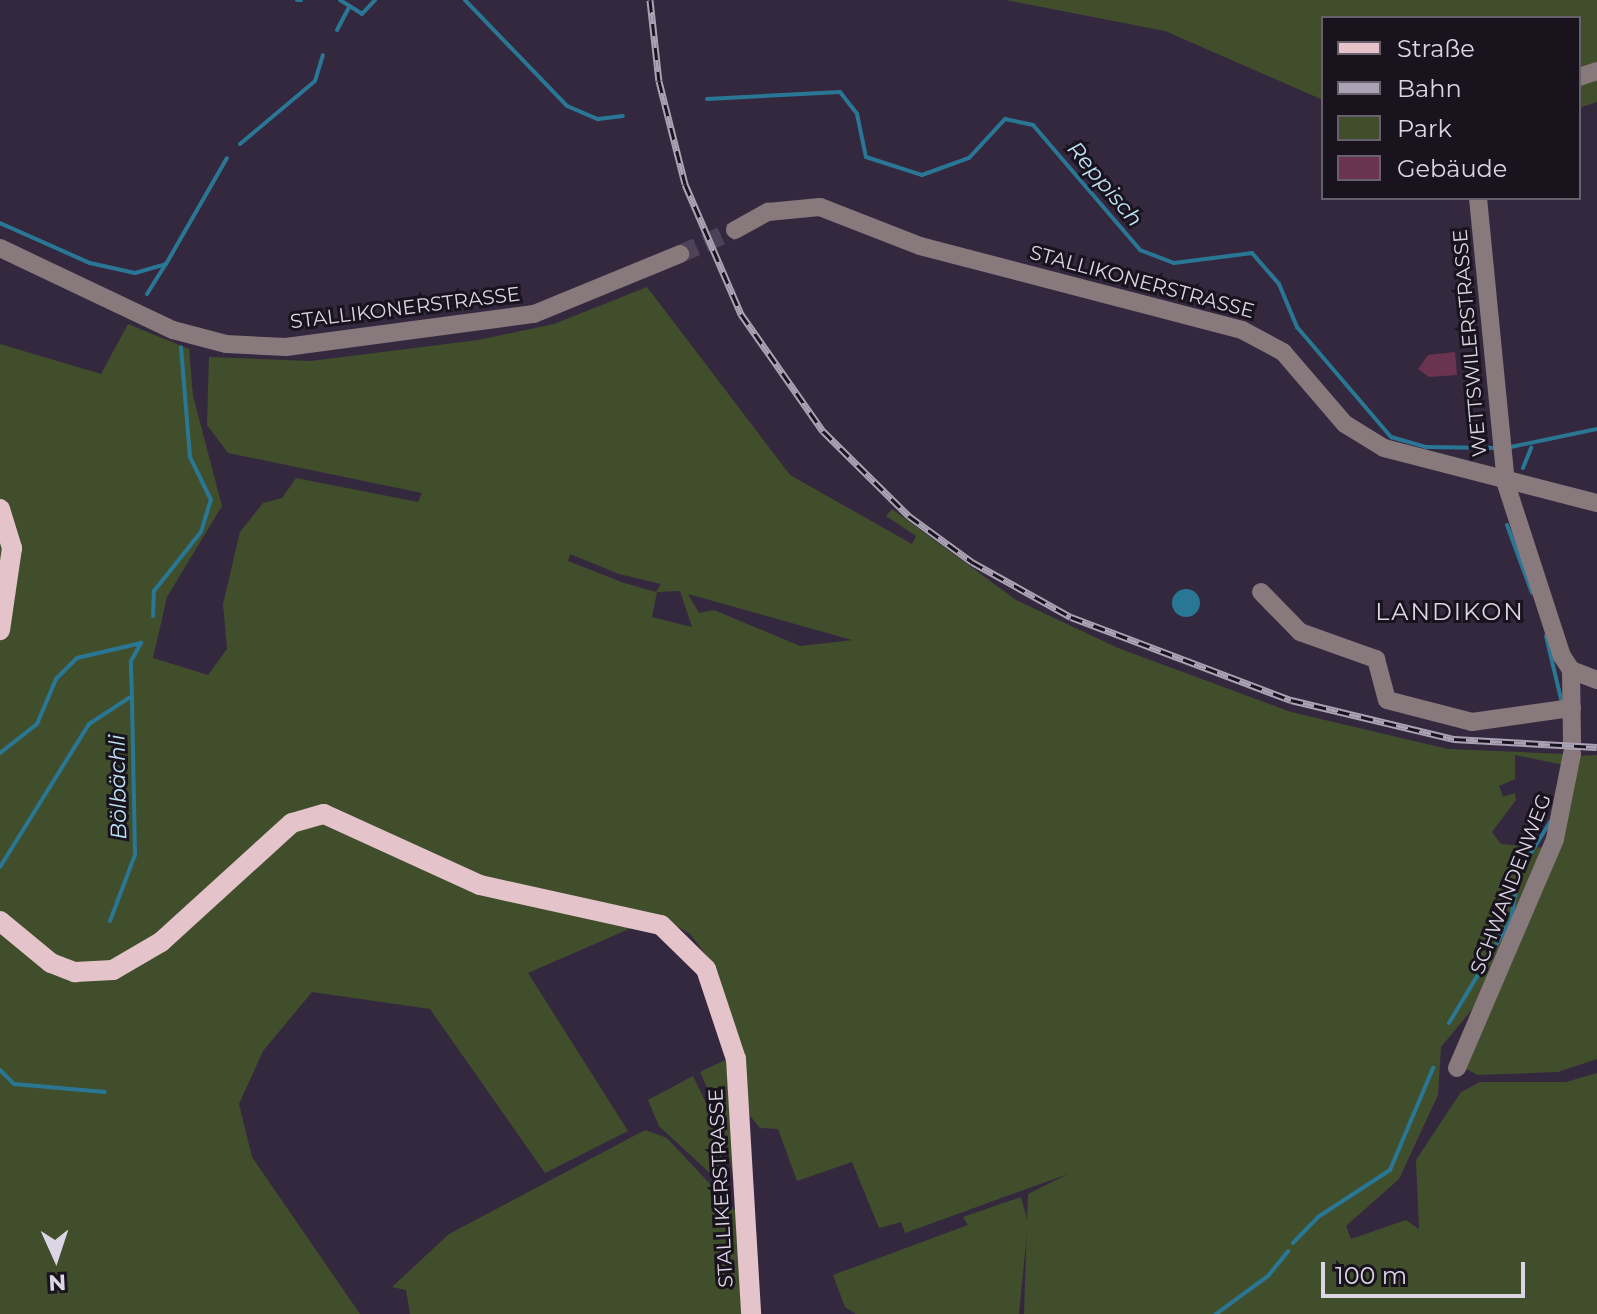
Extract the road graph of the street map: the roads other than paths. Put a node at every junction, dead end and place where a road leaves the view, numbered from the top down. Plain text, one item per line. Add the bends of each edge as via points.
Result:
1 (1478, 200) edge
2 (735, 230) tunnel mouth
3 (0, 248) edge
4 (680, 254) tunnel mouth
5 (1506, 484) junction
6 (1597, 503) edge
7 (0, 509) edge
8 (1261, 592) dead end
9 (0, 630) edge
10 (1571, 670) junction
11 (1597, 680) edge
12 (1572, 708) junction
13 (0, 921) edge
14 (1457, 1068) dead end
15 (751, 1314) edge

1 - 5 street, WETTSWILERSTRASSE
2 - 5 street, STALLIKONERSTRASSE via 768,212 820,207 911,244 1242,330 1283,352 1364,438
3 - 4 street, STALLIKONERSTRASSE via 173,330 226,344 286,347 534,314
5 - 6 street, STALLIKONERSTRASSE
5 - 10 street, WETTSWILERSTRASSE
7 - 9 main road via 12,548
8 - 12 street via 1300,632 1376,659 1381,696 1401,705 1472,722
10 - 11 street
10 - 12 street, SCHWANDENWEG
12 - 14 street, SCHWANDENWEG via 1572,748 1555,839
13 - 15 main road, STALLIKERSTRASSE via 51,963 75,972 113,970 161,942 292,823 324,814 480,885 645,918 681,937 706,969 741,1089

